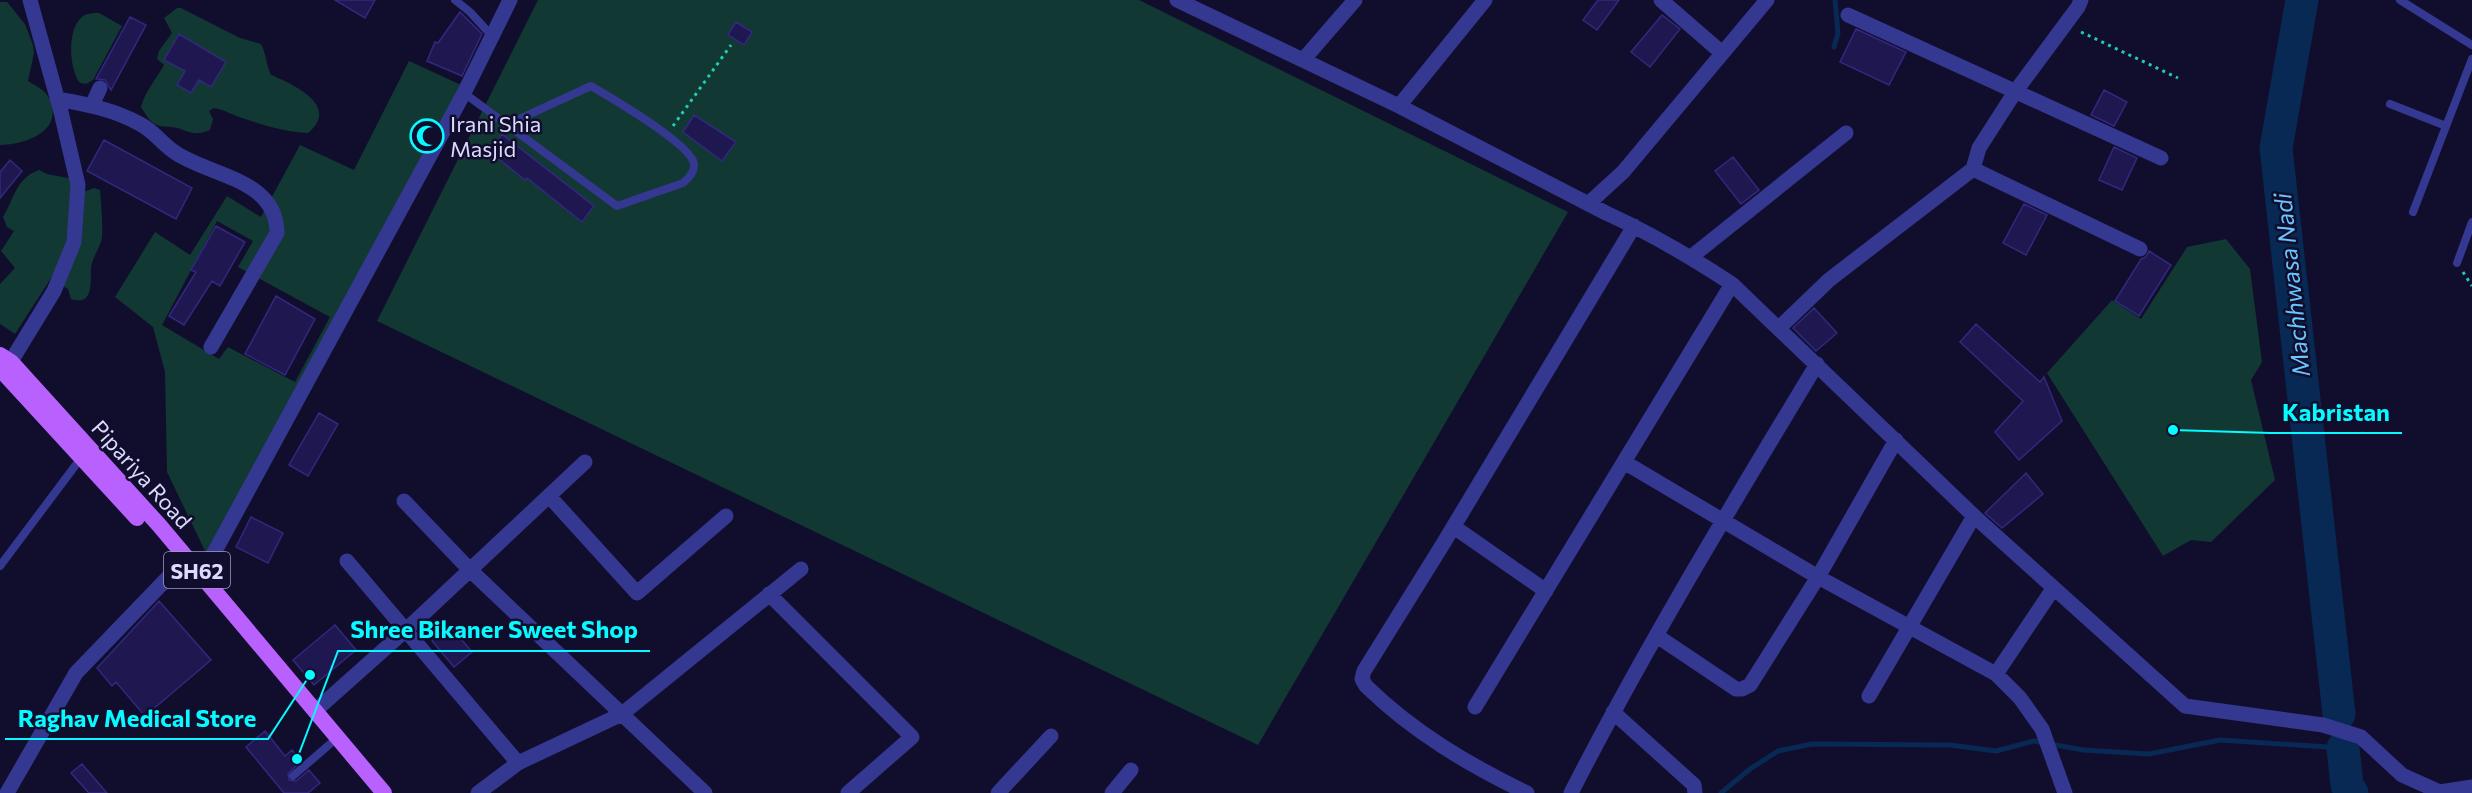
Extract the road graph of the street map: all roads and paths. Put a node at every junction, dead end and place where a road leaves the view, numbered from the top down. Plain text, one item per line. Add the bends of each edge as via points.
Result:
1 (30, 0) edge
2 (455, 0) edge
3 (510, 0) edge
4 (1355, 0) edge
5 (1485, 0) edge
6 (1661, 0) edge
7 (1767, 0) edge
8 (2081, 0) edge
9 (2400, 0) edge
10 (1188, 2) edge
11 (1848, 15) dead end
12 (2066, 25) junction
13 (492, 36) junction
14 (731, 45) dead end
15 (2472, 45) edge
16 (1722, 53) junction
17 (2472, 59) edge
18 (1303, 60) junction
19 (2178, 78) dead end
20 (100, 88) dead end
21 (2015, 92) junction
22 (464, 93) junction
23 (57, 99) junction
24 (2390, 104) dead end
25 (92, 105) junction
26 (1399, 106) junction
27 (506, 125) junction
28 (2446, 126) junction
29 (1846, 133) dead end
30 (666, 134) junction
31 (2161, 158) dead end
32 (1973, 170) junction
33 (1588, 204) junction
34 (2413, 212) dead end
35 (2472, 222) edge
36 (1634, 226) junction
37 (2140, 249) dead end
38 (1691, 257) junction
39 (2457, 263) dead end
40 (1732, 284) junction
41 (1779, 328) junction
42 (211, 347) dead end
43 (1817, 364) junction
44 (3, 367) edge
45 (1896, 440) junction
46 (81, 458) junction
47 (585, 462) dead end
48 (1624, 462) junction
49 (549, 496) junction
50 (404, 501) dead end
51 (726, 516) dead end
52 (1974, 516) junction
53 (1722, 520) junction
54 (1454, 527) junction
55 (347, 561) dead end
56 (183, 562) junction
57 (0, 566) edge
58 (469, 569) junction
59 (801, 569) dead end
60 (202, 575) junction
61 (1818, 577) junction
62 (2053, 589) junction
63 (1546, 591) junction
64 (769, 594) junction
65 (1910, 627) junction
66 (407, 629) junction
67 (1657, 636) junction
68 (1996, 674) junction
69 (1869, 696) dead end
70 (1475, 707) dead end
71 (315, 711) junction
72 (1613, 712) junction
73 (622, 714) junction
74 (1051, 736) dead end
75 (330, 744) junction
76 (518, 763) junction
77 (1131, 770) dead end
78 (293, 776) dead end
79 (2472, 787) edge
80 (7, 793) edge
81 (370, 793) edge
82 (384, 793) edge
83 (478, 793) edge
84 (705, 793) edge
85 (848, 793) edge
86 (998, 793) edge
87 (1112, 793) edge
88 (1527, 793) edge
89 (1572, 793) edge
90 (1695, 793) edge
91 (2065, 793) edge

1 - 23 street
2 - 13 lane
3 - 13 street
4 - 18 street
5 - 26 street
6 - 16 street
7 - 16 street
8 - 12 street
9 - 15 lane
10 - 18 street
11 - 21 street
12 - 19 path
12 - 21 street
13 - 22 street
14 - 30 path
16 - 33 street via 1623,172
17 - 28 lane
18 - 26 street
20 - 25 street
21 - 31 street
21 - 32 street via 1979,147
22 - 27 lane
22 - 60 street
23 - 25 street
23 - 44 street via 78,185 74,242 54,291
24 - 28 lane
25 - 42 street via 142,124 176,154 254,189 273,212 277,233
26 - 33 street
27 - 30 lane via 591,86
27 - 30 lane via 617,206 683,183 691,176 694,164 687,150
28 - 34 lane
29 - 38 street
32 - 37 street
32 - 41 street via 1829,280
33 - 36 street
35 - 39 lane
36 - 38 street
36 - 54 street
38 - 40 street
40 - 41 street
40 - 48 street
41 - 43 street
43 - 45 street
43 - 53 street
44 - 46 main road, Pipariya Road / SH62
44 - 56 main road, Pipariya Road / SH62
45 - 52 street
45 - 61 street
46 - 56 main road, Pipariya Road / SH62
46 - 57 lane
47 - 49 street
48 - 53 street
48 - 63 street
49 - 51 street via 638,593
49 - 58 street
50 - 58 street
52 - 62 street
52 - 65 street
53 - 61 street
53 - 67 street
54 - 63 street
54 - 88 street via 1362,679 1378,698 1430,738 1477,769
55 - 66 street
56 - 60 main road, Pipariya Road / SH62
56 - 75 main road, Pipariya Road / SH62
56 - 80 street via 76,673
58 - 66 street
58 - 73 street
59 - 64 street
60 - 71 main road, Pipariya Road / SH62
61 - 65 street
61 - 67 street via 1746,688 1736,688
62 - 68 street
62 - 79 street via 2185,706 2323,725 2361,737 2402,775 2440,792
63 - 70 street
64 - 73 street
64 - 85 street via 912,737
65 - 68 street
65 - 69 street
66 - 71 street
66 - 76 street
67 - 72 street
68 - 91 street via 2020,698 2044,734
71 - 82 main road, Pipariya Road / SH62
72 - 89 street
72 - 90 street via 1694,785
73 - 76 street
73 - 84 street
74 - 86 street
75 - 78 lane
75 - 81 main road, Pipariya Road / SH62
76 - 83 street
77 - 87 street

